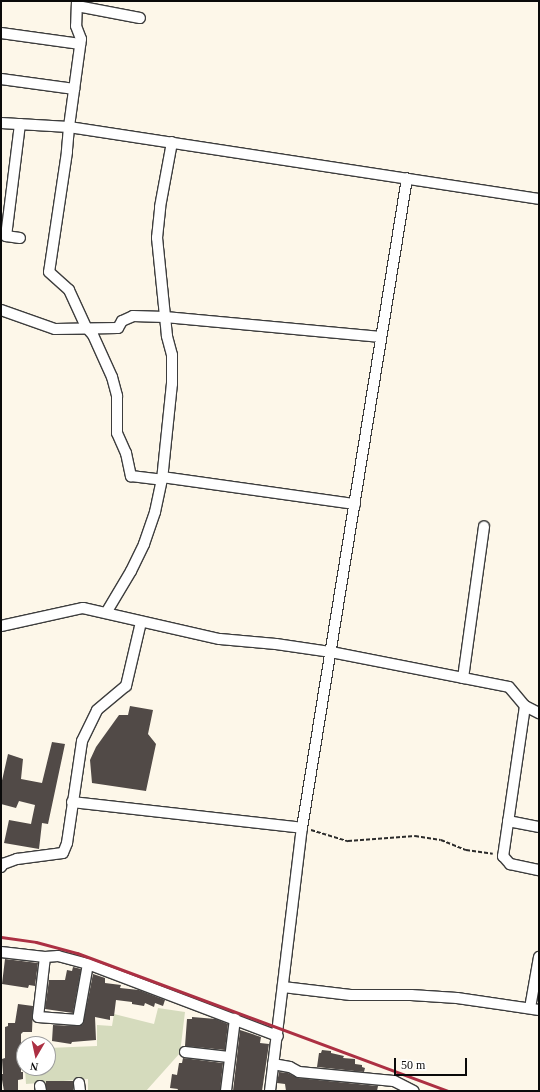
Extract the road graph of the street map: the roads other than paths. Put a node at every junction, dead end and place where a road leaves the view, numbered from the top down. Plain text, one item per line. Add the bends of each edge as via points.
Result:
1 (76, 2) edge
2 (140, 18) dead end
3 (1, 33) edge
4 (80, 44) junction
5 (1, 79) edge
6 (74, 89) junction
7 (1, 123) edge
8 (20, 124) junction
9 (69, 127) junction
10 (172, 142) junction
11 (407, 178) junction
12 (539, 199) edge
13 (20, 238) dead end
14 (1, 310) edge
15 (164, 316) junction
16 (86, 327) junction
17 (381, 337) junction
18 (162, 478) junction
19 (354, 504) junction
20 (484, 526) dead end
21 (106, 613) junction
22 (141, 622) junction
23 (1, 626) edge
24 (331, 652) junction
25 (463, 678) junction
26 (525, 706) junction
27 (539, 713) edge
28 (72, 802) junction
29 (508, 820) junction
30 (539, 827) edge
31 (302, 828) junction
32 (1, 867) edge
33 (539, 870) edge
34 (1, 953) edge
35 (45, 957) junction
36 (539, 957) edge
37 (88, 964) junction
38 (283, 987) junction
39 (535, 1009) edge
40 (235, 1019) junction
41 (278, 1036) junction
42 (184, 1052) dead end
43 (229, 1057) junction
44 (273, 1064) junction
45 (226, 1091) edge
46 (270, 1091) edge
47 (414, 1091) edge

1 - 2 street
1 - 4 street via 76,26 81,38
3 - 4 street
4 - 6 street
5 - 6 street
6 - 9 street
7 - 8 street
8 - 9 street
8 - 13 street via 6,236
9 - 10 street
9 - 16 street via 49,272 69,290
10 - 11 street
10 - 15 street via 157,238
11 - 12 street
11 - 17 street
14 - 16 street via 55,329
15 - 16 street via 133,316 122,321 118,328
15 - 17 street
15 - 18 street via 172,355 172,384
16 - 18 street via 93,335 112,377 117,396 117,433 126,454 131,476
17 - 19 street
18 - 19 street
18 - 21 street via 155,512 144,544
19 - 24 street
20 - 25 street
21 - 22 street
21 - 23 street via 83,608
22 - 24 street via 220,639
22 - 28 street via 126,686 97,710 82,741
24 - 25 street
24 - 31 street
25 - 26 street via 509,687
26 - 27 street
26 - 29 street
28 - 31 street
28 - 32 street via 67,843 63,853 17,859
29 - 30 street
29 - 33 street via 503,856 510,864
31 - 38 street
34 - 35 street
35 - 37 street via 58,956
35 - 37 street via 38,1017 78,1020
36 - 39 street
37 - 40 street
38 - 39 street via 351,995 457,998
38 - 41 street
40 - 41 street
40 - 43 street
41 - 44 street
42 - 43 street
43 - 45 street
44 - 46 street
44 - 47 street via 290,1067 299,1072 394,1081

